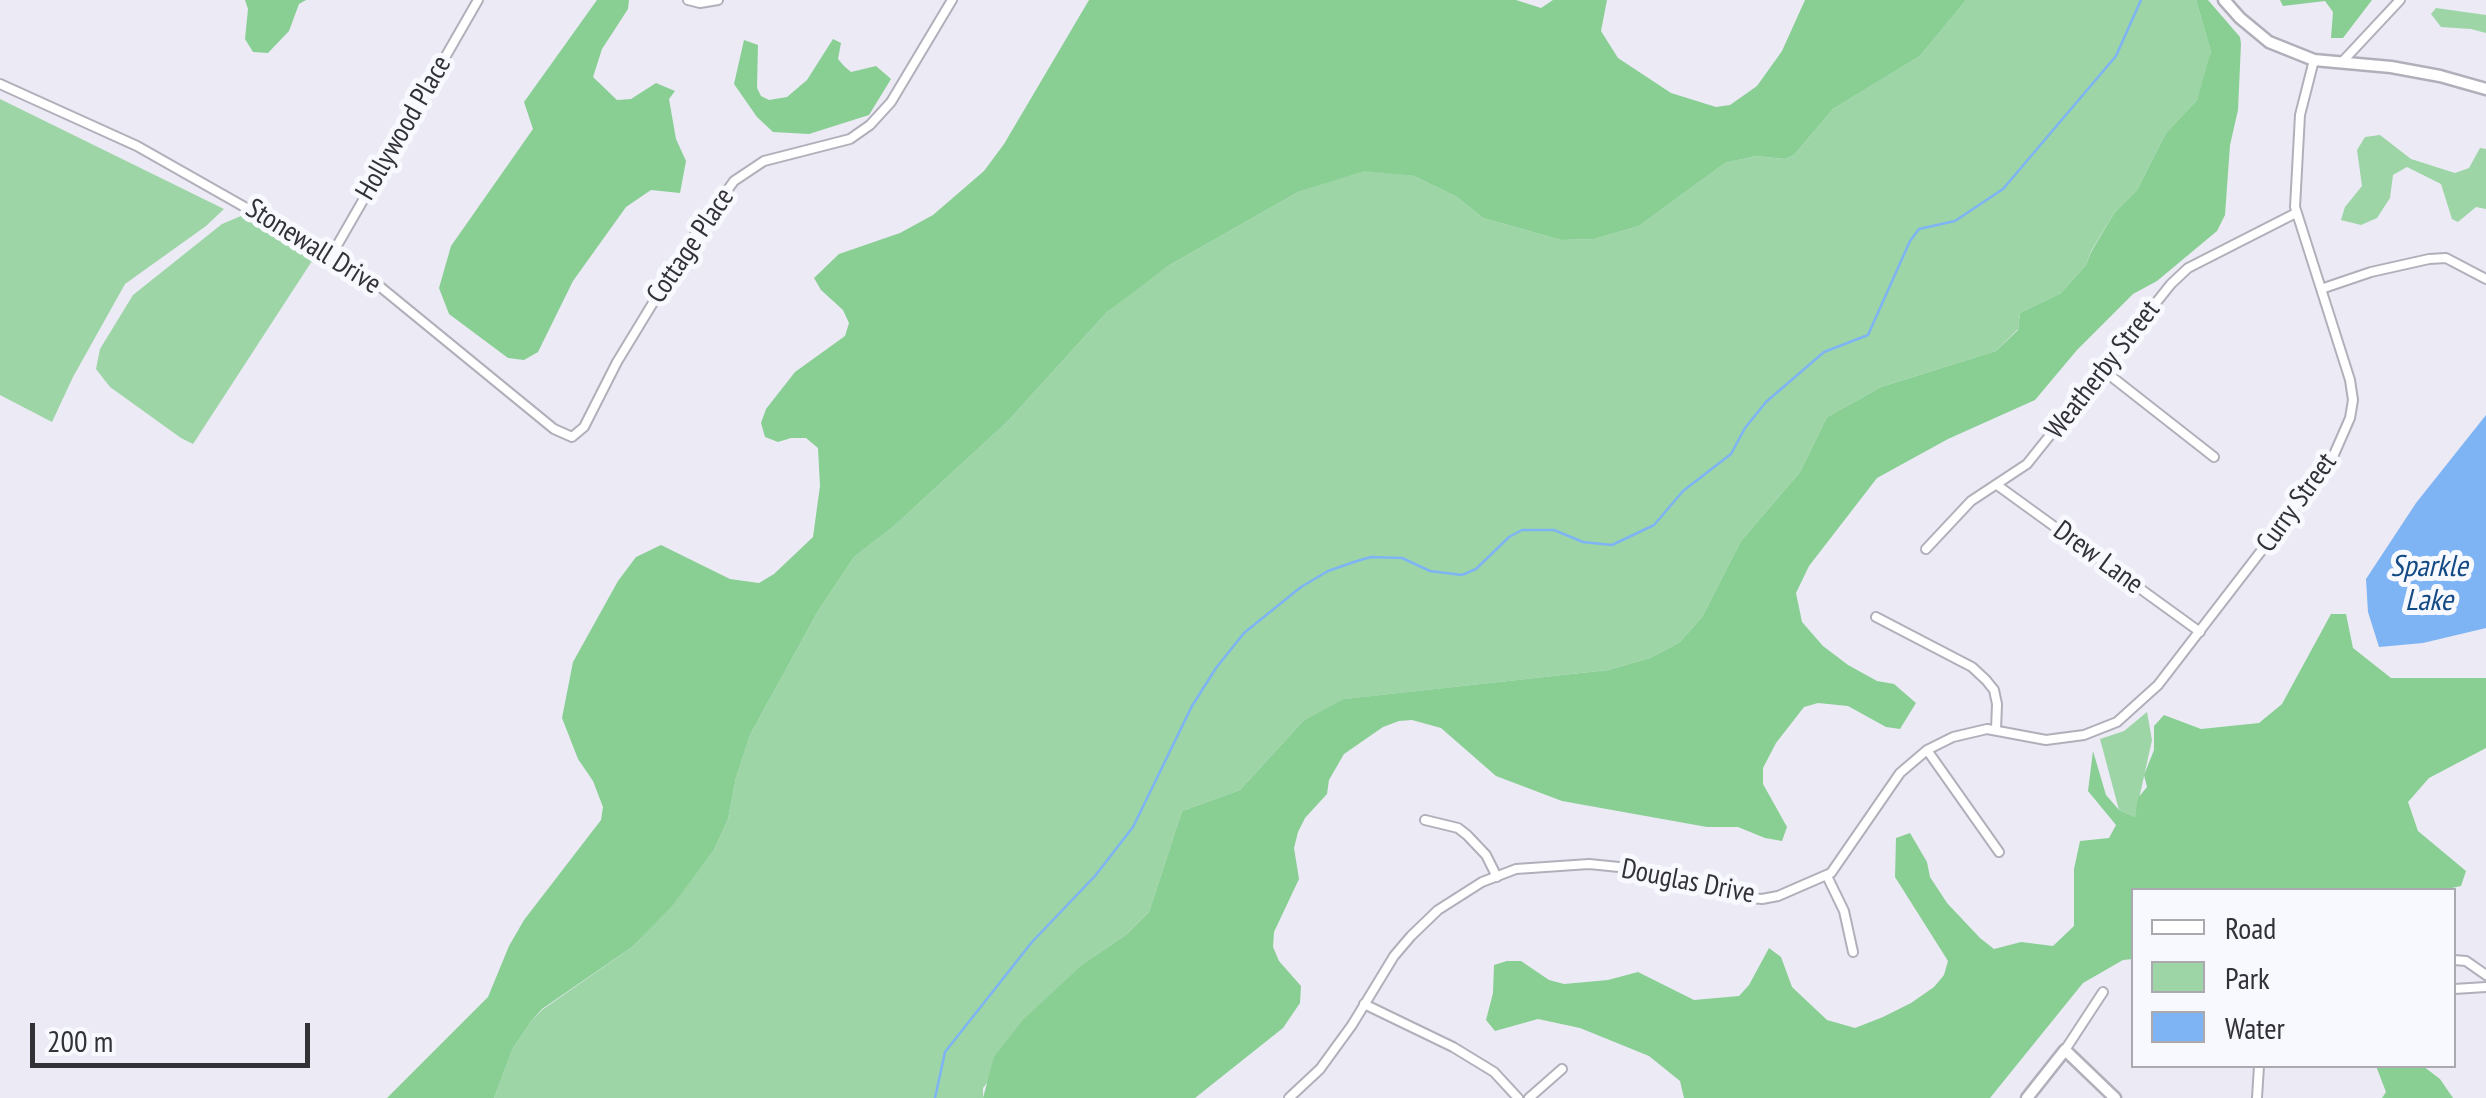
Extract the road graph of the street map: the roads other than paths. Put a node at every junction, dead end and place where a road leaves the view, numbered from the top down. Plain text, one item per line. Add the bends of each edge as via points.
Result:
1 (478, 0) edge
2 (688, 0) edge
3 (718, 0) edge
4 (952, 0) edge
5 (2224, 0) edge
6 (2400, 0) edge
7 (2314, 60) junction
8 (2341, 63) junction
9 (0, 84) edge
10 (2486, 90) edge
11 (2296, 214) junction
12 (331, 256) junction
13 (2486, 279) edge
14 (2322, 288) junction
15 (2102, 370) junction
16 (591, 415) joint
17 (2214, 457) dead end
18 (1996, 485) junction
19 (1926, 548) dead end
20 (1876, 617) dead end
21 (2200, 632) junction
22 (1996, 730) junction
23 (1927, 750) junction
24 (1425, 820) dead end
25 (1999, 852) dead end
26 (1497, 876) junction
27 (1827, 876) junction
28 (1853, 952) dead end
29 (2456, 960) edge
30 (2486, 974) edge
31 (2486, 987) edge
32 (2456, 990) edge
33 (2103, 992) dead end
34 (1364, 1004) junction
35 (2065, 1050) junction
36 (1562, 1068) dead end
37 (2259, 1068) edge
38 (1289, 1098) edge
39 (1518, 1098) edge
40 (1529, 1098) edge
41 (2027, 1098) edge
42 (2115, 1098) edge
43 (2257, 1098) edge

1 - 12 street, Hollywood Place
2 - 3 street
4 - 16 street, Cottage Place via 870,125 850,138 764,161 728,188 617,362
5 - 7 street via 2269,42
6 - 8 street
7 - 8 street
7 - 11 street, Curry Street via 2300,115
8 - 10 street via 2424,73
9 - 12 street, Stonewall Drive via 138,146
11 - 14 street, Curry Street
11 - 15 street, Weatherby Street via 2188,268
12 - 16 street, Stonewall Drive via 430,325 554,430 572,437
13 - 14 street via 2446,258
14 - 21 street, Curry Street via 2354,400 2342,441
15 - 17 street
15 - 18 street, Weatherby Street via 2034,456
18 - 19 street, Weatherby Street
18 - 21 street, Drew Lane
20 - 22 street via 1986,680 1997,704
21 - 22 street, Curry Street via 2118,722 2056,739
22 - 23 street via 1952,737
23 - 25 street
23 - 27 street via 1900,773
24 - 26 street via 1458,828
26 - 27 street, Douglas Drive via 1589,864 1762,899
26 - 34 street, Douglas Drive via 1456,898 1411,936
27 - 28 street
29 - 30 street
31 - 32 street
33 - 35 street
34 - 38 street, Douglas Drive via 1320,1069
34 - 39 street via 1453,1046 1494,1072
35 - 41 street
35 - 42 street
36 - 40 street
37 - 43 street

